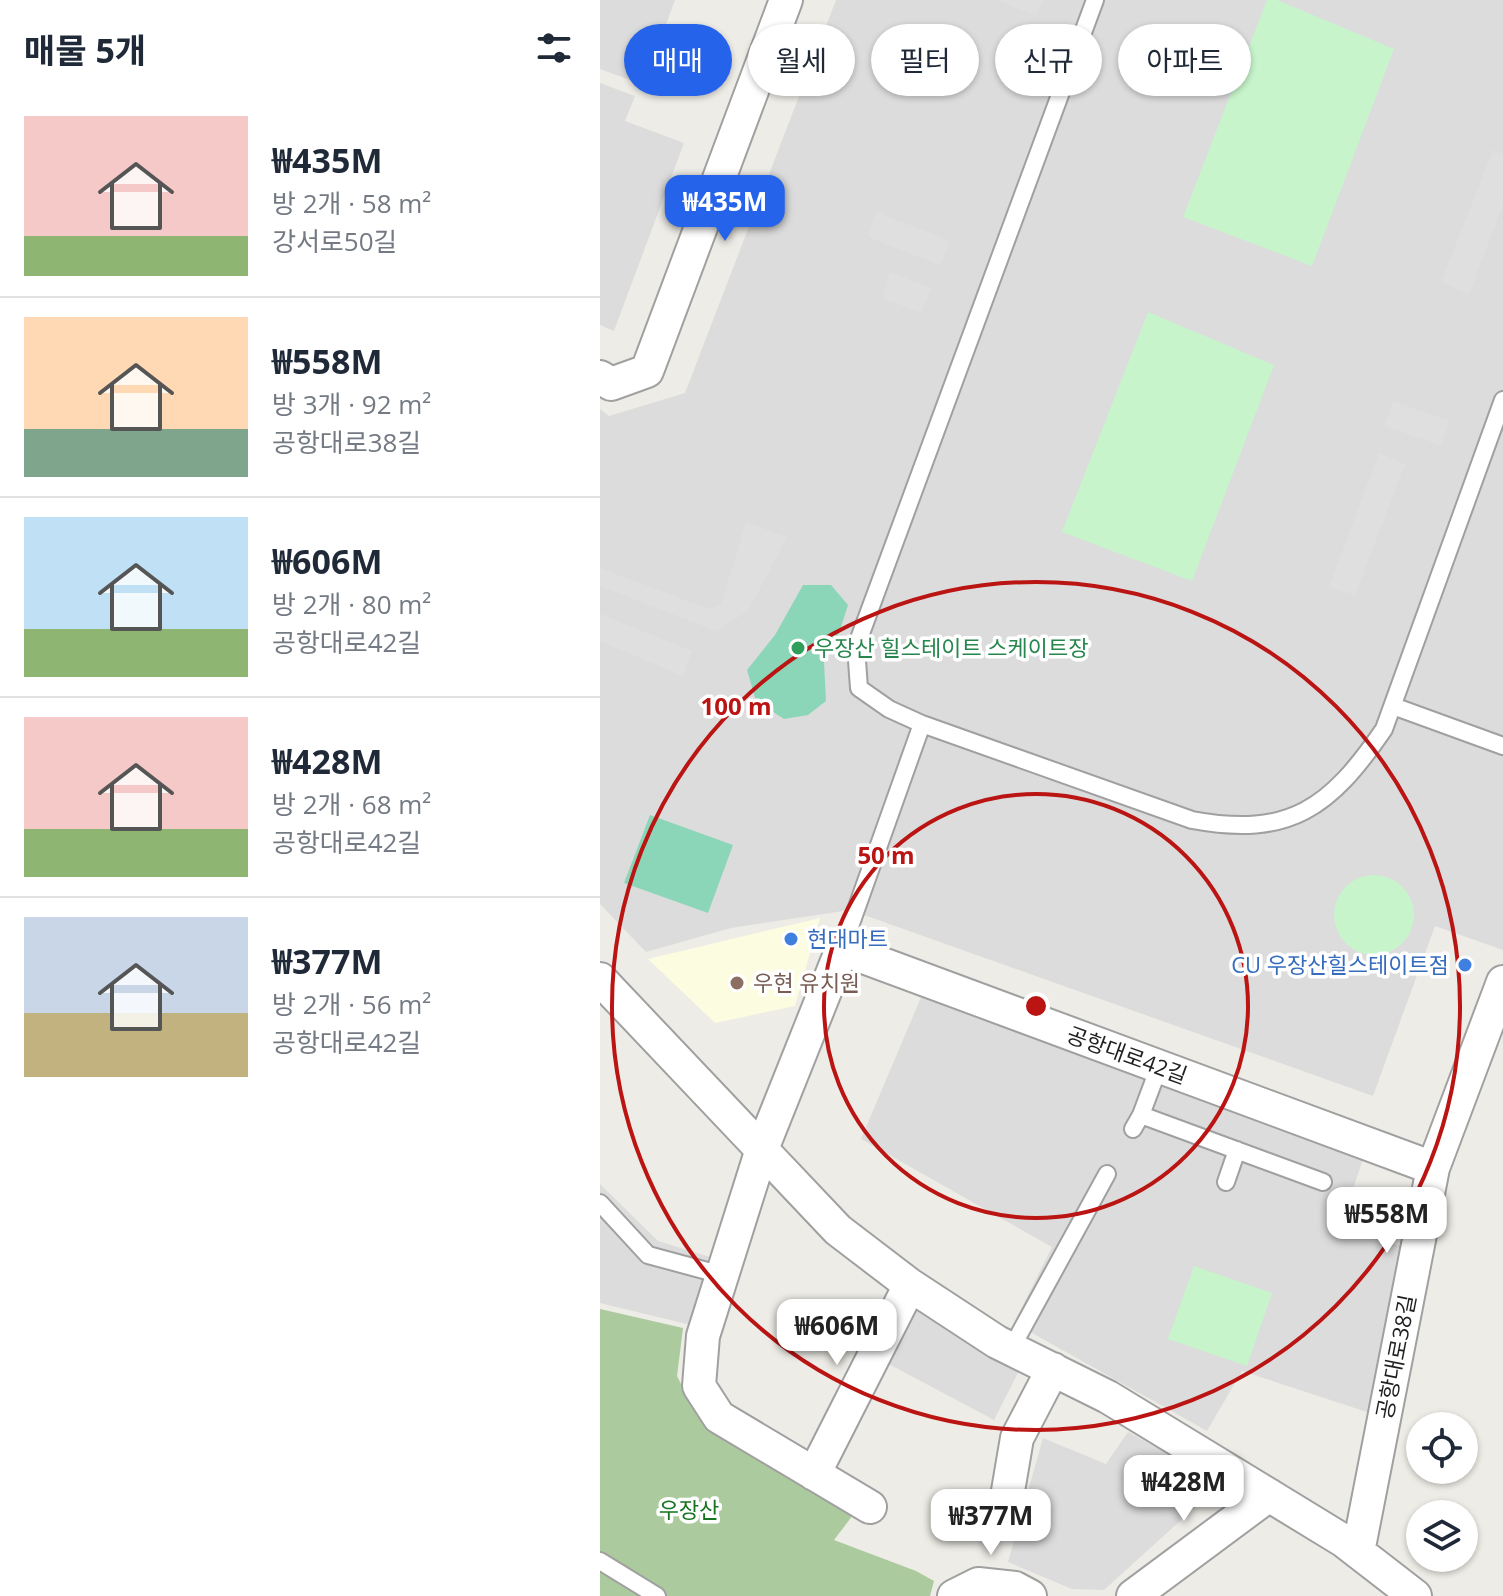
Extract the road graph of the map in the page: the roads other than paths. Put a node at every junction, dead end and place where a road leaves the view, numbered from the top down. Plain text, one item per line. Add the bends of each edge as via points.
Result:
1 (786, 0) edge
2 (1095, 0) edge
3 (600, 377) edge
4 (1503, 400) edge
5 (1393, 706) junction
6 (922, 724) junction
7 (1503, 746) edge
8 (842, 949) junction
9 (600, 979) edge
10 (1503, 982) edge
11 (1159, 1067) junction
12 (762, 1149) junction
13 (1237, 1150) junction
14 (1433, 1168) junction
15 (1107, 1174) dead end
16 (1226, 1182) dead end
17 (1323, 1182) dead end
18 (600, 1203) edge
19 (600, 1218) edge
20 (618, 1222) junction
21 (722, 1275) junction
22 (910, 1285) junction
23 (1011, 1349) junction
24 (1053, 1369) junction
25 (814, 1474) junction
26 (1008, 1491) dead end
27 (1269, 1495) junction
28 (870, 1507) dead end
29 (1358, 1552) junction
30 (600, 1561) edge
31 (657, 1596) edge
32 (954, 1596) edge
33 (1030, 1596) edge
34 (1133, 1596) edge
35 (1415, 1596) edge

1 - 3 street via 647,371 611,384
2 - 6 lane via 856,647 859,688
4 - 5 lane
5 - 6 lane via 1358,767 1312,809 1279,822 1227,826 1192,820
5 - 7 lane
6 - 8 lane
8 - 11 street, 공항대로42길
8 - 12 street
9 - 12 street
10 - 14 street, 공항대로38길
11 - 13 lane via 1137,1122
11 - 14 street, 공항대로42길
12 - 21 street
12 - 22 street via 838,1230
13 - 16 lane
13 - 17 lane
14 - 29 street, 공항대로38길
15 - 23 lane
18 - 20 lane
19 - 20 lane
20 - 21 lane via 648,1255
21 - 25 street via 703,1336 699,1386 719,1417
22 - 23 street
22 - 25 street
23 - 24 street
24 - 26 street via 1017,1438
24 - 27 street
25 - 28 street
27 - 29 street
27 - 34 street
29 - 35 street
30 - 31 lane
32 - 33 street via 978,1584 1015,1588

